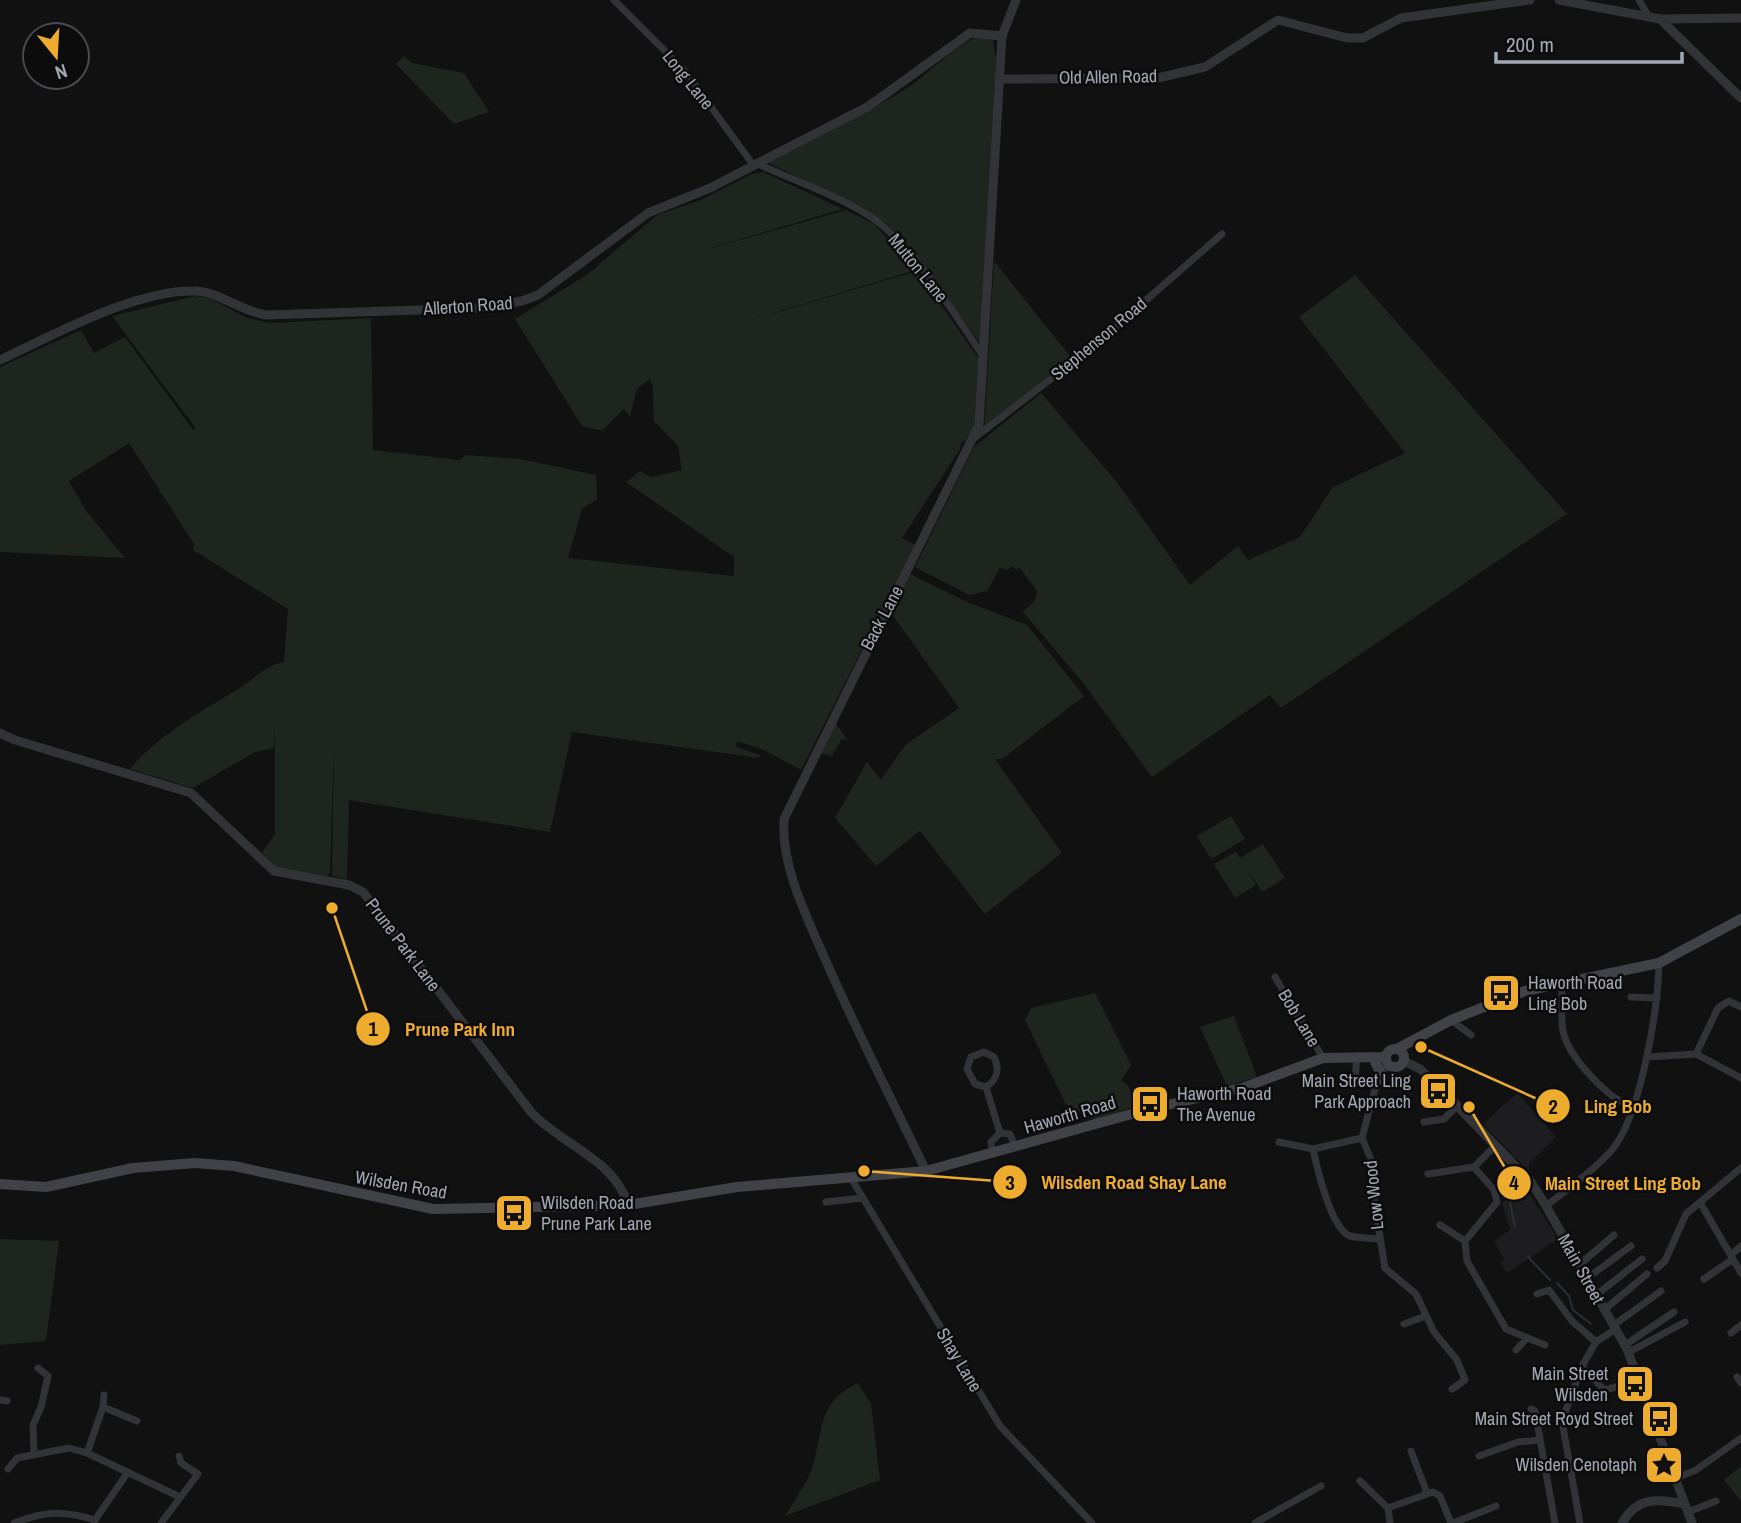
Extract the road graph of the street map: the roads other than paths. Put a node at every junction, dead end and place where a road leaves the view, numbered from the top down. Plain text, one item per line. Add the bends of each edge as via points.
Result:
1 (614, 0) edge
2 (1016, 0) edge
3 (1530, 0) edge
4 (1559, 0) edge
5 (1639, 0) edge
6 (1649, 17) junction
7 (1741, 18) edge
8 (1660, 19) junction
9 (1002, 36) junction
10 (999, 79) junction
11 (1741, 98) edge
12 (756, 165) junction
13 (1222, 234) dead end
14 (984, 356) junction
15 (0, 359) edge
16 (973, 439) junction
17 (0, 733) edge
18 (1741, 919) edge
19 (1659, 963) junction
20 (1275, 977) dead end
21 (1561, 981) junction
22 (1631, 997) dead end
23 (1657, 998) junction
24 (1741, 1007) edge
25 (1451, 1020) junction
26 (1471, 1035) dead end
27 (1397, 1049) junction
28 (1696, 1054) junction
29 (1357, 1056) junction
30 (1373, 1057) junction
31 (1647, 1057) junction
32 (1324, 1058) junction
33 (1386, 1060) junction
34 (1404, 1061) junction
35 (1382, 1077) junction
36 (1741, 1078) edge
37 (1355, 1080) dead end
38 (986, 1087) junction
39 (1458, 1105) junction
40 (1633, 1107) junction
41 (1424, 1122) dead end
42 (1000, 1133) junction
43 (1362, 1138) junction
44 (1279, 1142) dead end
45 (1496, 1145) junction
46 (1015, 1147) junction
47 (1313, 1149) junction
48 (993, 1154) junction
49 (1474, 1167) junction
50 (1741, 1168) edge
51 (926, 1171) junction
52 (1428, 1174) dead end
53 (851, 1178) junction
54 (0, 1184) edge
55 (863, 1198) junction
56 (826, 1202) dead end
57 (1701, 1204) junction
58 (628, 1205) junction
59 (1546, 1206) junction
60 (1440, 1225) dead end
61 (1614, 1236) dead end
62 (1379, 1239) junction
63 (1465, 1241) junction
64 (1631, 1246) dead end
65 (1741, 1246) edge
66 (1732, 1257) junction
67 (1642, 1259) dead end
68 (1579, 1265) junction
69 (1657, 1268) dead end
70 (1741, 1273) edge
71 (1647, 1274) dead end
72 (1586, 1279) junction
73 (1704, 1279) dead end
74 (1661, 1291) dead end
75 (1536, 1294) dead end
76 (1595, 1296) junction
77 (1604, 1310) junction
78 (1674, 1312) dead end
79 (1426, 1316) junction
80 (1685, 1322) dead end
81 (1404, 1324) dead end
82 (1655, 1325) junction
83 (1741, 1325) edge
84 (1615, 1327) junction
85 (1731, 1332) dead end
86 (1662, 1334) junction
87 (1527, 1338) junction
88 (1596, 1342) junction
89 (1545, 1345) dead end
90 (1627, 1349) junction
91 (1516, 1350) dead end
92 (1581, 1366) junction
93 (38, 1368) dead end
94 (1620, 1387) dead end
95 (1451, 1389) dead end
96 (1604, 1390) junction
97 (104, 1395) dead end
98 (1599, 1399) dead end
99 (103, 1407) junction
100 (1531, 1409) dead end
101 (130, 1431) dead end
102 (1741, 1438) edge
103 (1540, 1440) junction
104 (1411, 1451) dead end
105 (87, 1453) junction
106 (34, 1455) junction
107 (179, 1456) dead end
108 (1479, 1456) dead end
109 (8, 1469) dead end
110 (128, 1472) junction
111 (1676, 1478) junction
112 (1360, 1481) dead end
113 (1321, 1486) dead end
114 (1427, 1493) junction
115 (180, 1497) junction
116 (1716, 1501) dead end
117 (1496, 1506) dead end
118 (1388, 1508) junction
119 (1687, 1508) junction
120 (94, 1522) edge
121 (1259, 1522) edge
122 (14, 1523) edge
123 (160, 1523) edge
124 (1091, 1523) edge
125 (1390, 1523) edge
126 (1452, 1523) edge
127 (1555, 1523) edge
128 (1580, 1523) edge
129 (1622, 1523) edge
130 (1692, 1523) edge

1 - 12 street, Long Lane via 684,70
2 - 9 street, Back Lane
3 - 10 street, Old Allen Road via 1401,18 1363,38 1278,20 1205,67 1158,78
4 - 6 street
5 - 6 street
6 - 8 street
7 - 8 street
8 - 11 street
9 - 10 street, Back Lane
9 - 12 street, Allerton Road via 970,33 869,106
10 - 14 street, Back Lane
12 - 14 street, Mutton Lane via 869,216 887,229
12 - 15 street, Allerton Road via 648,213 556,285 522,301 480,308 266,315 212,294 176,293 116,307
13 - 16 street, Stephenson Road via 1091,348
14 - 16 street, Back Lane via 979,425
16 - 51 street, Back Lane via 789,802 783,827 804,911
17 - 58 street, Prune Park Lane via 191,793 274,871 349,884 363,892 531,1112 602,1166 625,1194
18 - 19 main road
19 - 21 main road
19 - 23 street
20 - 32 street, Bob Lane
21 - 25 main road
21 - 40 street via 1566,1040 1594,1079 1618,1102
22 - 23 street
23 - 31 street
24 - 28 street via 1729,1001 1718,1007
25 - 26 street
25 - 27 main road
27 - 33 main road via 1389,1050
27 - 34 main road
28 - 31 street
28 - 36 street
29 - 30 main road, Haworth Road
29 - 32 main road, Haworth Road
29 - 37 street
30 - 33 main road, Haworth Road
30 - 35 main road
31 - 40 street
32 - 46 main road, Haworth Road via 1245,1087
33 - 34 main road, Haworth Road via 1395,1067
33 - 35 street, Low Wood
34 - 39 street, Main Street via 1420,1069
35 - 43 street, Low Wood
38 - 38 street via 975,1084 967,1069 971,1057 984,1052 995,1057 998,1067 995,1079
38 - 42 street
39 - 41 street via 1444,1119
39 - 45 street, Main Street
40 - 59 street via 1613,1149
42 - 46 street via 1010,1135
42 - 48 street via 991,1142
43 - 47 street
43 - 62 street, Low Wood via 1375,1168 1372,1187
44 - 47 street
45 - 49 street
45 - 59 street, Main Street via 1531,1182
46 - 48 main road, Haworth Road
47 - 62 street via 1321,1185 1340,1228 1350,1236
48 - 51 main road, Haworth Road
49 - 52 street
49 - 63 street via 1494,1190 1497,1202
50 - 57 street
51 - 53 main road, Wilsden Road
53 - 55 street, Shay Lane
53 - 58 main road, Wilsden Road via 737,1187
54 - 58 main road, Wilsden Road via 46,1187 133,1168 195,1163 234,1166 433,1209
55 - 56 street
55 - 124 street, Shay Lane via 1000,1426
57 - 66 street
57 - 69 street via 1686,1214 1665,1261
59 - 68 street, Main Street
60 - 63 street
61 - 68 street
62 - 79 street, Low Wood via 1385,1268 1416,1294
63 - 87 street via 1466,1261 1506,1329
64 - 72 street
65 - 66 street
66 - 70 street
66 - 73 street
67 - 76 street
68 - 72 street, Main Street
71 - 77 street
72 - 76 street, Main Street
74 - 84 street
75 - 88 street via 1549,1290 1572,1321
76 - 77 street, Main Street
77 - 84 street, Main Street
78 - 82 street
79 - 81 street
79 - 95 street, Low Wood via 1457,1360 1465,1380
80 - 86 street
82 - 86 street
82 - 90 street
83 - 85 street
84 - 88 street
84 - 90 street, Main Street
86 - 90 street
87 - 89 street
87 - 91 street
88 - 92 street
90 - 111 street, Main Street
92 - 96 street
92 - 128 street via 1562,1421
93 - 106 street via 52,1374 33,1425
94 - 96 street
96 - 98 street
97 - 99 street
99 - 101 street via 133,1421
99 - 105 street
100 - 103 street
102 - 111 street via 1696,1470
103 - 108 street via 1518,1442
103 - 127 street
104 - 114 street
105 - 106 street via 69,1448
105 - 110 street
106 - 109 street via 16,1458
107 - 115 street via 181,1463 198,1474
110 - 115 street
110 - 120 street
111 - 119 street, Main Street
112 - 118 street
113 - 121 street
114 - 118 street
114 - 126 street via 1440,1496
115 - 123 street
116 - 119 street
117 - 126 street
118 - 125 street
119 - 129 street via 1644,1500
119 - 130 street, Main Street
120 - 122 street via 67,1512 37,1514

